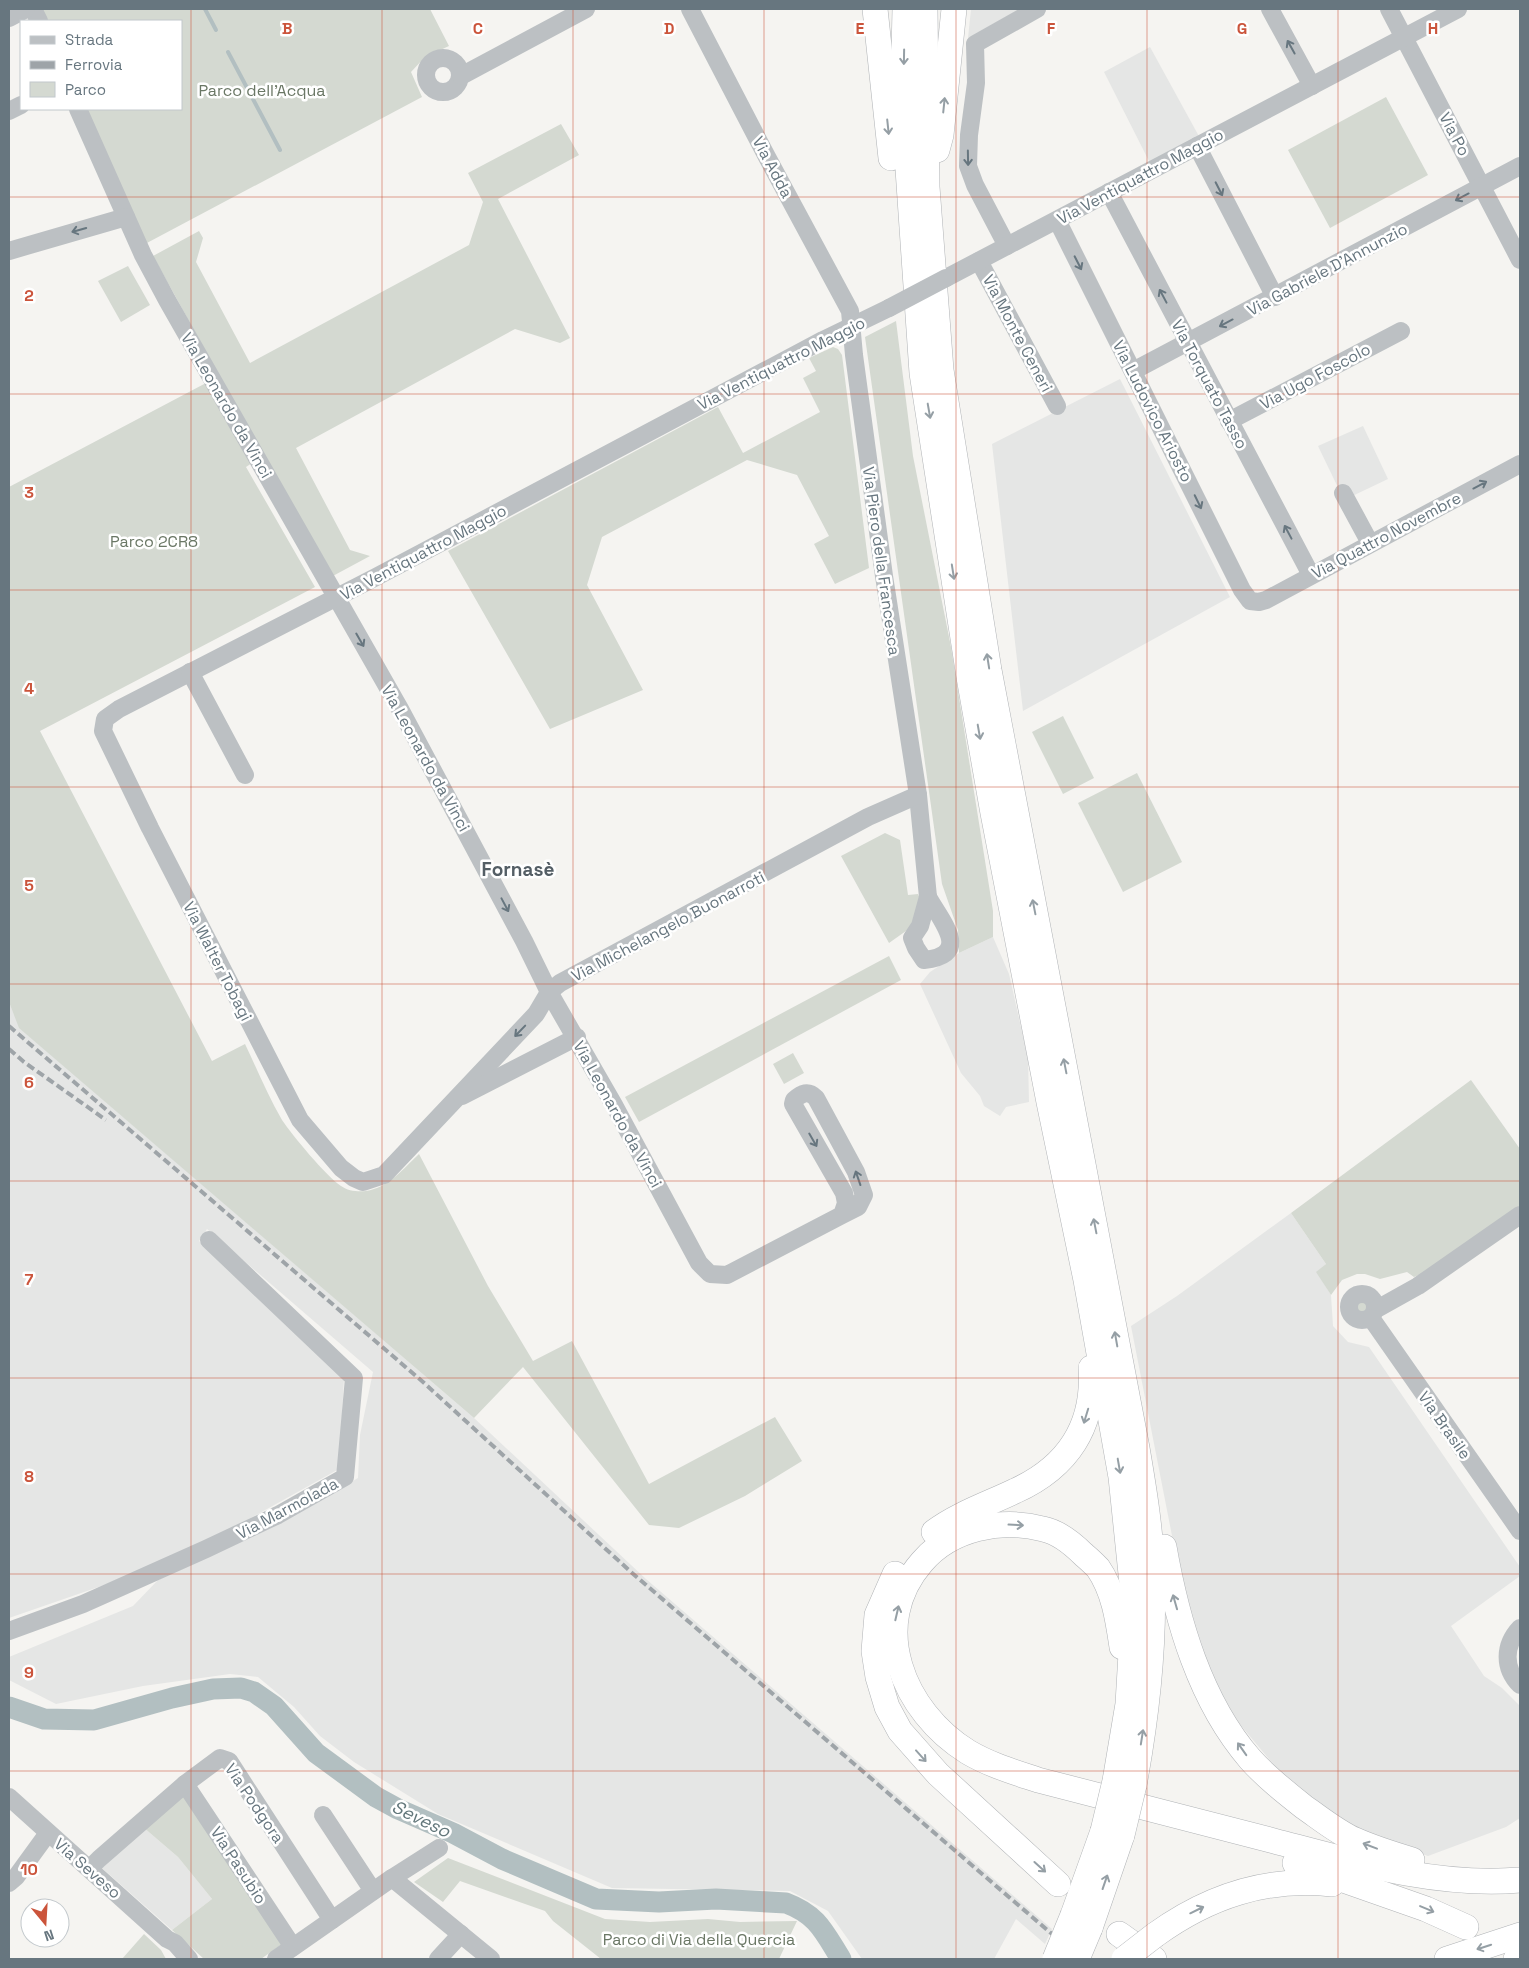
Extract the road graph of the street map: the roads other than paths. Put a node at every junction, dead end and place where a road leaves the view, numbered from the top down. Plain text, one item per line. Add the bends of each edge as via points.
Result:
1 (26, 9) edge
2 (586, 9) edge
3 (690, 9) edge
4 (875, 9) edge
5 (905, 9) edge
6 (924, 9) edge
7 (954, 9) edge
8 (1037, 9) edge
9 (1270, 9) edge
10 (1389, 9) edge
11 (1458, 9) edge
12 (9, 18) edge
13 (1404, 38) junction
14 (461, 76) dead end
15 (1312, 86) junction
16 (78, 110) edge
17 (1197, 146) junction
18 (1520, 166) edge
19 (927, 186) junction
20 (1482, 186) junction
21 (1109, 192) junction
22 (126, 217) junction
23 (1056, 220) junction
24 (1007, 246) junction
25 (9, 251) edge
26 (1520, 260) edge
27 (980, 261) junction
28 (1275, 297) junction
29 (852, 326) junction
30 (1401, 331) dead end
31 (1188, 343) junction
32 (1133, 371) junction
33 (922, 373) junction
34 (1057, 406) dead end
35 (1229, 421) junction
36 (1520, 464) edge
37 (1343, 493) dead end
38 (1370, 543) junction
39 (1311, 575) junction
40 (336, 597) junction
41 (1250, 601) joint
42 (190, 672) junction
43 (105, 719) joint
44 (245, 775) dead end
45 (918, 795) junction
46 (928, 897) dead end
47 (549, 992) junction
48 (576, 1037) junction
49 (452, 1101) junction
50 (364, 1182) joint
51 (842, 1215) junction
52 (1520, 1216) edge
53 (210, 1240) dead end
54 (1086, 1280) junction
55 (1123, 1378) junction
56 (1520, 1531) edge
57 (877, 1615) junction
58 (1520, 1628) edge
59 (9, 1631) edge
60 (1520, 1685) edge
61 (1123, 1737) junction
62 (1124, 1783) junction
63 (185, 1784) junction
64 (9, 1797) edge
65 (323, 1815) dead end
66 (48, 1833) junction
67 (439, 1848) dead end
68 (90, 1868) junction
69 (392, 1878) junction
70 (1520, 1878) edge
71 (9, 1883) edge
72 (1058, 1884) dead end
73 (373, 1891) junction
74 (1386, 1894) junction
75 (332, 1920) junction
76 (1081, 1922) junction
77 (1466, 1928) dead end
78 (461, 1934) junction
79 (1119, 1934) dead end
80 (1520, 1935) edge
81 (167, 1939) junction
82 (292, 1947) junction
83 (1520, 1958) edge
84 (176, 1959) edge
85 (189, 1959) edge
86 (276, 1959) edge
87 (438, 1959) edge
88 (491, 1959) edge
89 (1055, 1959) edge
90 (1077, 1959) edge
91 (1124, 1959) edge
92 (1154, 1959) edge
93 (1447, 1959) edge
94 (1516, 1959) edge

1 - 12 street
2 - 14 street
3 - 29 street, Via Adda via 850,311
4 -> 33 highway via 908,339
5 -> 33 highway via 903,96
6 - 19 highway
19 -> 7 highway via 941,135
8 -> 24 street via 975,44 976,75 968,166
15 -> 9 street
10 - 13 street, Via Po
11 - 13 street, Via Ventiquattro Maggio
13 - 15 street, Via Ventiquattro Maggio
13 - 20 street, Via Po
15 - 17 street, Via Ventiquattro Maggio
16 - 22 street, Via Leonardo da Vinci
17 - 21 street, Via Ventiquattro Maggio
17 -> 28 street
18 - 20 street, Via Gabriele D'Annunzio
55 -> 19 highway via 989,670 941,370
20 - 26 street, Via Po
20 -> 28 street, Via Gabriele D'Annunzio
21 - 23 street, Via Ventiquattro Maggio
31 -> 21 street, Via Torquato Tasso
22 -> 25 street
22 - 40 street, Via Leonardo da Vinci via 167,300
23 - 24 street, Via Ventiquattro Maggio
23 -> 32 street, Via Ludovico Ariosto
24 - 27 street, Via Ventiquattro Maggio
27 - 29 street, Via Ventiquattro Maggio, bridge
27 - 34 street, Via Monte Ceneri
28 -> 31 street, Via Gabriele D'Annunzio
29 - 40 street, Via Ventiquattro Maggio
29 - 45 street, Via Piero della Francesca via 884,576
30 - 35 street, Via Ugo Foscolo
31 - 32 street, Via Gabriele D'Annunzio
31 - 35 street, Via Torquato Tasso
32 -> 41 street, Via Ludovico Ariosto
33 -> 54 highway via 993,813
39 -> 35 street, Via Torquato Tasso
38 -> 36 street, Via Quattro Novembre
37 - 38 street
38 - 39 street, Via Quattro Novembre
39 - 41 street, Via Quattro Novembre via 1262,602
40 - 42 street, Via Ventiquattro Maggio
40 -> 47 street, Via Leonardo da Vinci via 436,775
42 - 43 street, Via Ventiquattro Maggio
42 - 44 street
43 - 50 street, Via Walter Tobagi via 103,731 150,828 300,1120 341,1168
45 - 46 street, Via Piero della Francesca
45 - 47 street, Via Michelangelo Buonarroti via 868,817 560,983
47 - 48 street, Via Leonardo da Vinci
47 -> 49 street, Via Michelangelo Buonarroti via 536,1014
48 - 49 street, Via Michelangelo Buonarroti
48 - 51 street, Via Leonardo da Vinci via 698,1263 710,1274 727,1275
49 - 50 street, Via Michelangelo Buonarroti via 384,1175
51 -> 51 street, Via Leonardo da Vinci via 858,1206 864,1195 856,1172 816,1098 807,1092 793,1104 844,1193 846,1203
52 - 56 street, Via Brasile via 1430,1277 1371,1308
53 - 59 street, Via Marmolada via 354,1378 345,1477 278,1515 206,1549 83,1604
54 -> 57 highway via 1092,1385 1088,1412 1079,1437 1062,1460 1042,1477 941,1527 913,1549 892,1578
54 -> 61 highway via 1121,1477 1134,1603 1131,1674
62 -> 55 highway via 1148,1696 1152,1573 1144,1489
70 -> 55 highway via 1421,1863 1352,1839 1285,1792 1249,1758 1225,1724 1202,1681 1185,1637 1172,1593 1146,1439
57 -> 72 highway via 874,1651 878,1677 886,1707 900,1731 938,1774
57 - 74 highway via 880,1650 899,1702 934,1743 961,1762 1035,1792 1242,1846
58 - 60 street via 1513,1636 1508,1654 1511,1672
61 - 62 highway
70 -> 61 highway via 1503,1881 1450,1879 1387,1870 1038,1780 997,1766 968,1751 922,1712 901,1671 895,1648 895,1618 904,1587 922,1561 949,1540 979,1528 1015,1524 1045,1529 1075,1546 1098,1568 1113,1598 1124,1662
62 - 76 highway, bridge via 1112,1833 1091,1870
63 - 68 street, Via Podgora
63 - 75 street, Via Podgora via 220,1758 229,1761
63 - 82 street, Via Pasubio
64 - 66 street, Via Seveso
65 - 73 street
66 - 68 street, Via Seveso
66 - 71 street
67 - 69 street
68 - 81 street, Via Seveso
69 - 73 street
69 - 78 street
73 - 75 street
74 -> 77 highway
91 -> 74 highway, bridge via 1187,1915 1240,1891 1272,1883 1307,1881 1340,1884
75 - 82 street
76 - 89 highway, bridge
76 - 90 highway, bridge
78 - 87 street
78 - 88 street
79 - 92 highway
80 -> 93 highway
81 - 84 street, Via Seveso
81 - 85 street, Via Seveso
82 - 86 street
83 - 94 highway

